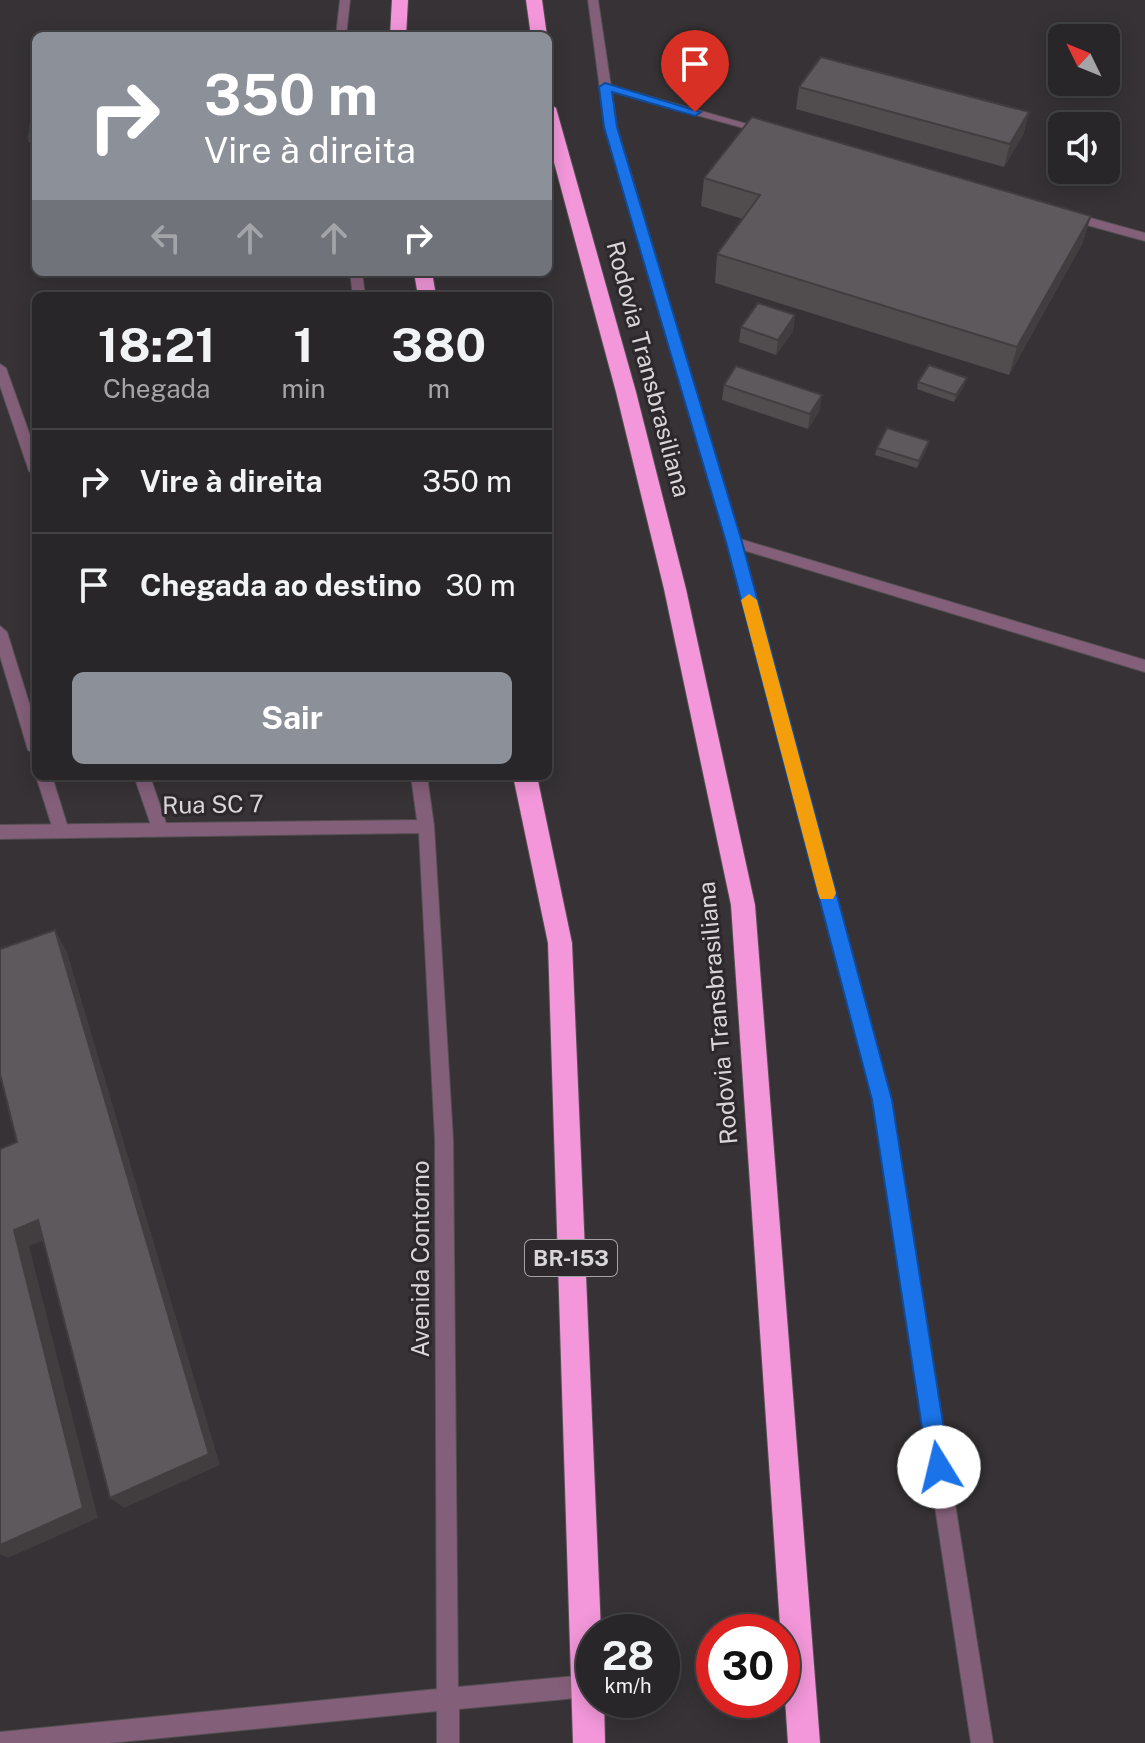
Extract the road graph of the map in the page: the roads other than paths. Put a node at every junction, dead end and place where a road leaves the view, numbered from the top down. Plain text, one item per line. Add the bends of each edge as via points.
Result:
1 (345, 0) edge
2 (400, 0) edge
3 (534, 0) edge
4 (593, 0) edge
5 (341, 32) edge
6 (398, 32) edge
7 (538, 32) edge
8 (605, 87) junction
9 (552, 123) edge
10 (785, 137) edge
11 (1055, 212) edge
12 (1145, 237) edge
13 (0, 368) edge
14 (32, 460) edge
15 (734, 542) junction
16 (0, 632) edge
17 (1145, 666) edge
18 (32, 737) edge
19 (45, 780) edge
20 (143, 780) edge
21 (420, 780) edge
22 (526, 780) edge
23 (426, 826) junction
24 (160, 829) junction
25 (61, 831) junction
26 (0, 832) edge
27 (584, 1614) edge
28 (576, 1687) edge
29 (448, 1699) junction
30 (588, 1718) edge
31 (0, 1743) edge
32 (448, 1743) edge
33 (589, 1743) edge
34 (804, 1743) edge
35 (982, 1743) edge

1 - 5 street
2 - 6 highway
3 - 7 highway
4 - 8 street
8 - 10 street
8 - 15 street via 611,127
9 - 34 highway, Rodovia Transbrasiliana via 675,589 743,905
11 - 12 street
13 - 14 street
15 - 17 street
15 - 35 street via 882,1100
16 - 18 street
19 - 25 street
20 - 24 street
21 - 23 street, Avenida Contorno
22 - 27 highway, BR-153 via 560,943
23 - 24 street, Rua SC 7
23 - 29 street, Avenida Contorno via 444,1139
24 - 25 street, Rua SC 7
25 - 26 street, Rua SC 7
28 - 29 street
29 - 31 street
29 - 32 street, Avenida Contorno
30 - 33 highway, BR-153

